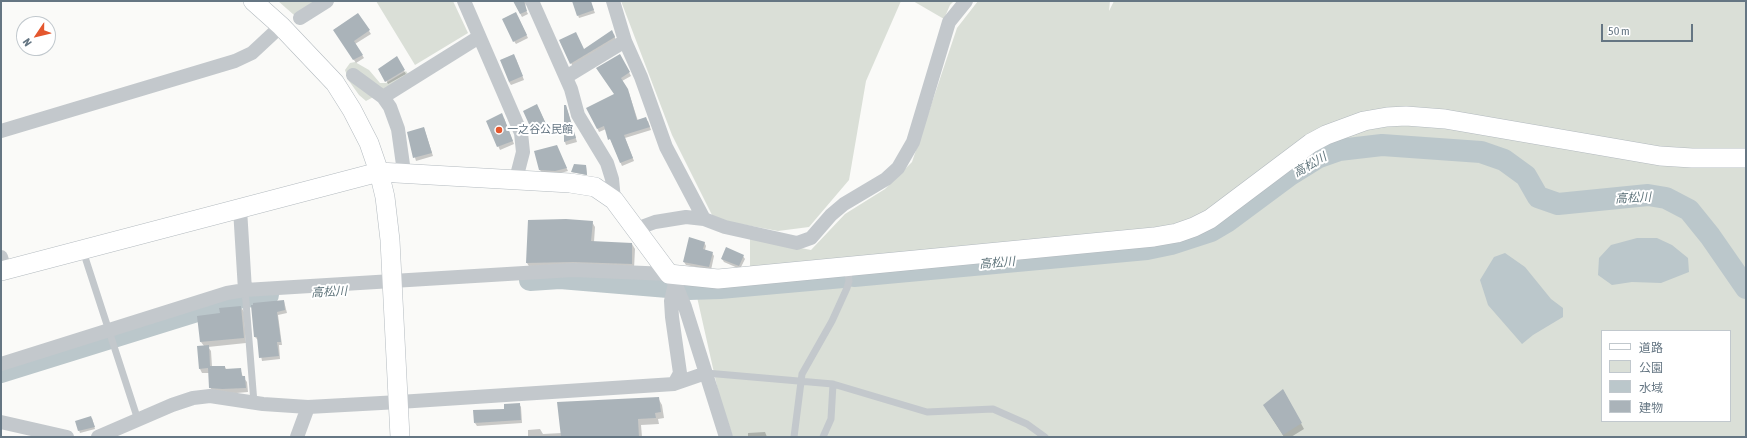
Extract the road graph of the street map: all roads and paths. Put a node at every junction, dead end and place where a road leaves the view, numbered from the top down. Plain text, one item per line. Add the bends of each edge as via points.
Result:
1 (253, 1) edge
2 (327, 1) edge
3 (464, 1) edge
4 (532, 1) edge
5 (612, 1) edge
6 (966, 1) edge
7 (300, 18) dead end
8 (281, 26) junction
9 (479, 37) junction
10 (625, 41) junction
11 (353, 74) dead end
12 (566, 77) junction
13 (383, 97) junction
14 (1, 131) edge
15 (1746, 158) edge
16 (379, 172) junction
17 (404, 172) junction
18 (516, 179) junction
19 (614, 200) junction
20 (240, 209) junction
21 (704, 219) junction
22 (636, 229) junction
23 (83, 249) junction
24 (2, 266) edge
25 (848, 267) junction
26 (672, 279) junction
27 (392, 287) junction
28 (246, 296) junction
29 (110, 335) junction
30 (1, 364) edge
31 (706, 373) junction
32 (802, 381) junction
33 (674, 384) junction
34 (833, 384) junction
35 (399, 402) junction
36 (254, 403) junction
37 (308, 407) junction
38 (138, 420) junction
39 (1, 422) edge
40 (67, 437) edge
41 (98, 437) edge
42 (297, 437) edge
43 (400, 437) edge
44 (726, 437) edge
45 (794, 437) edge
46 (822, 437) edge
47 (1045, 437) edge

1 - 8 street
2 - 7 street
3 - 9 street
4 - 12 street
5 - 10 street
6 - 21 street via 949,22 913,142 898,168 886,179 844,204 811,238 797,243 725,227
8 - 14 street via 252,52 235,61
8 - 16 street via 335,83 362,130
9 - 13 street
9 - 18 street via 521,133 523,152
10 - 12 street
10 - 21 street via 666,147
11 - 13 street
12 - 19 street via 578,115 607,163 612,178
13 - 17 street via 390,107 398,129
15 - 25 street via 1660,156 1445,119 1387,117 1364,121 1311,143 1210,219 1177,233
16 - 17 street
16 - 20 street
16 - 27 street via 385,197
17 - 18 street
18 - 19 street via 595,186
19 - 22 street
20 - 23 street
20 - 28 street
21 - 22 street via 686,217 656,222
22 - 26 street
23 - 24 street
23 - 29 lane
25 - 26 street via 718,279
25 - 32 lane via 847,288 832,321 802,374
26 - 27 street via 573,270
26 - 31 street via 685,308
26 - 33 street via 672,317 680,373
27 - 28 street
27 - 35 street
28 - 29 street via 227,293
28 - 36 lane
29 - 30 street
29 - 38 lane
31 - 32 lane
31 - 33 street
31 - 44 street
32 - 34 lane
32 - 45 lane
33 - 35 street
34 - 46 lane via 831,418
34 - 47 lane via 926,412 993,409 1027,424
35 - 37 street
35 - 43 street
36 - 37 street
36 - 38 street via 210,396 193,398
37 - 42 street
38 - 41 street
39 - 40 street

